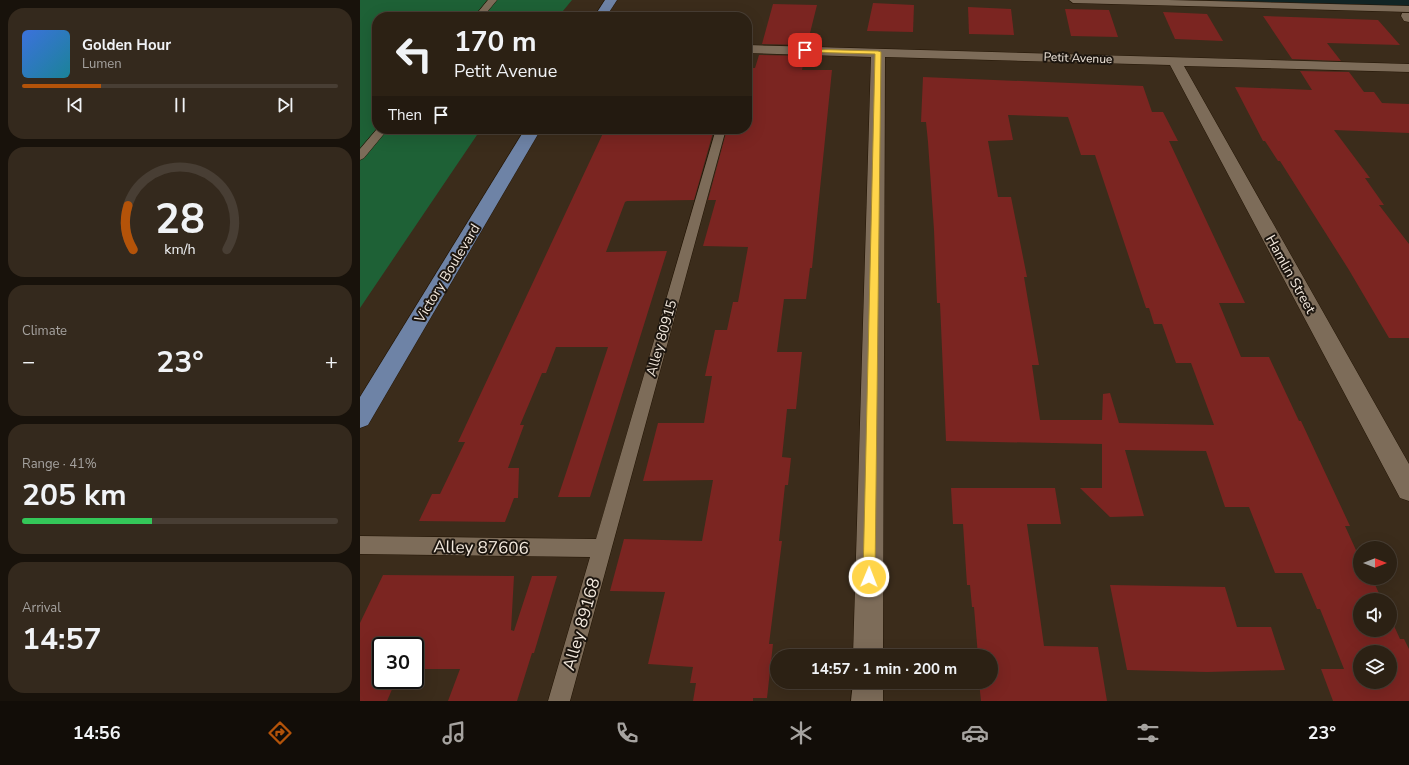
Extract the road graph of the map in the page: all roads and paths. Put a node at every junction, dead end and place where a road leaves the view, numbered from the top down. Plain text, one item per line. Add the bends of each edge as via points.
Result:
1 (493, 0) edge
2 (611, 0) edge
3 (1074, 0) edge
4 (482, 12) edge
5 (603, 12) edge
6 (1408, 14) edge
7 (752, 48) edge
8 (878, 52) junction
9 (1174, 60) junction
10 (1409, 68) edge
11 (379, 134) edge
12 (530, 134) edge
13 (720, 134) edge
14 (360, 156) edge
15 (360, 418) edge
16 (1409, 489) edge
17 (360, 545) edge
18 (602, 548) junction
19 (868, 649) edge
20 (868, 689) edge
21 (559, 701) edge
22 (867, 701) edge

1 - 4 lane
2 - 5 main road
3 - 6 lane
7 - 8 street, Petit Avenue
8 - 9 street, Petit Avenue
8 - 19 street
9 - 10 street, Petit Avenue
9 - 16 street, Hamlin Street
11 - 14 lane
12 - 15 main road, Victory Boulevard
13 - 18 lane, Alley 80915
17 - 18 lane, Alley 87606
18 - 21 lane, Alley 89168
20 - 22 street

